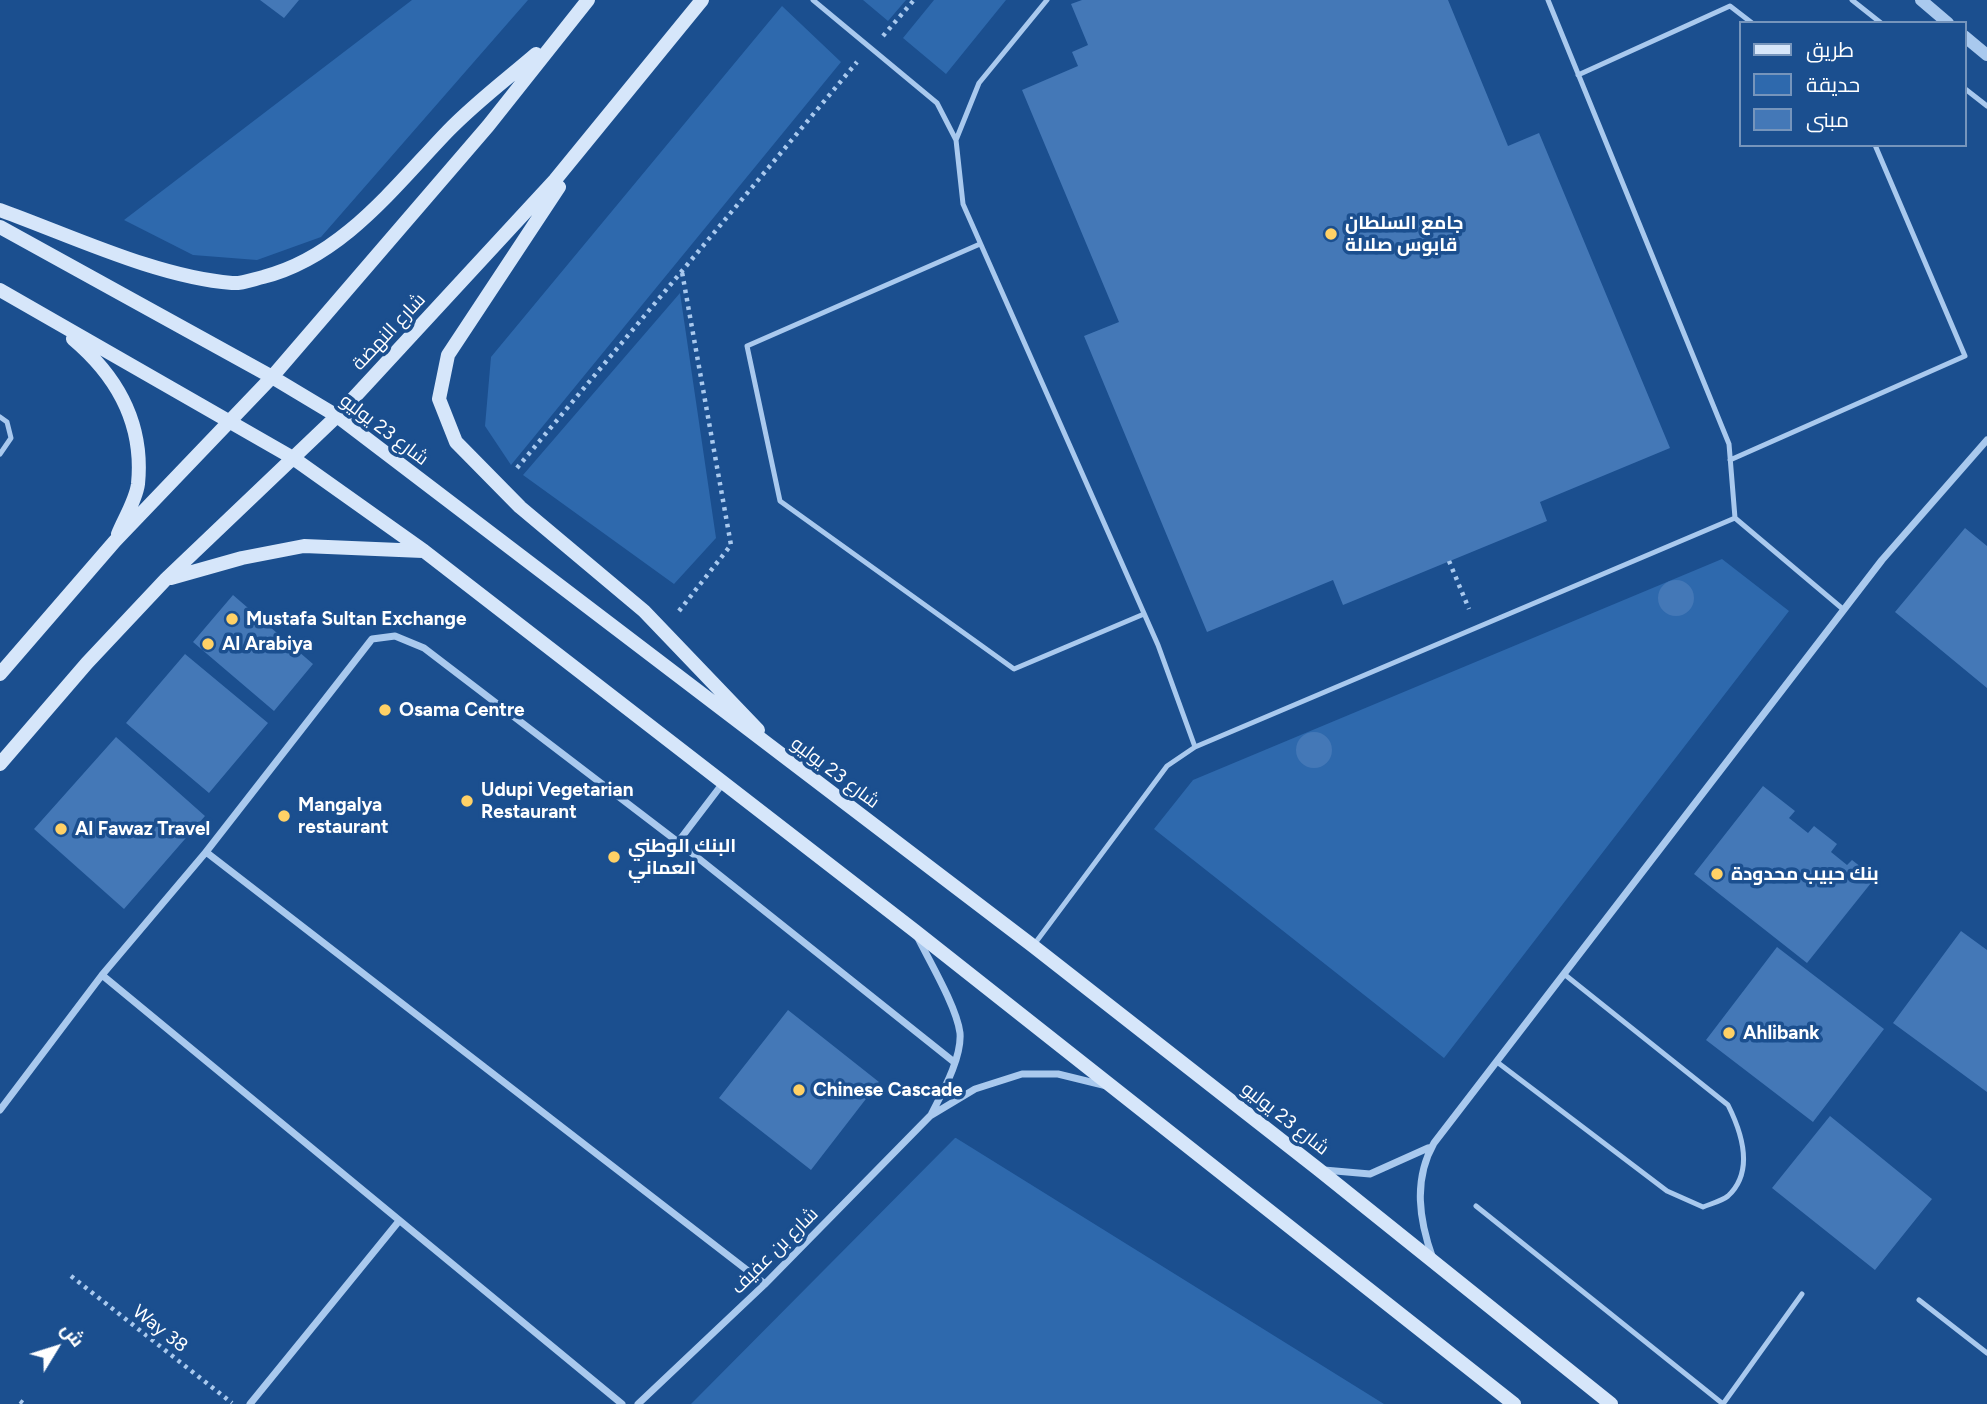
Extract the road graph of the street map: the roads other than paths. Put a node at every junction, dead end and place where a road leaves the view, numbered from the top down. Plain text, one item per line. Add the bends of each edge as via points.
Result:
1 (588, 0) edge
2 (702, 0) edge
3 (813, 0) edge
4 (1046, 0) edge
5 (1548, 0) edge
6 (1852, 0) edge
7 (1921, 0) edge
8 (1749, 21) edge
9 (1878, 21) edge
10 (1946, 21) edge
11 (561, 32) junction
12 (1966, 38) edge
13 (1987, 55) edge
14 (1578, 75) junction
15 (1966, 90) edge
16 (1987, 106) edge
17 (956, 140) junction
18 (588, 142) junction
19 (1876, 147) edge
20 (0, 210) edge
21 (0, 226) edge
22 (980, 244) junction
23 (0, 290) edge
24 (42, 314) junction
25 (272, 377) junction
26 (337, 416) junction
27 (0, 417) edge
28 (230, 422) junction
29 (1987, 440) edge
30 (0, 454) edge
31 (293, 458) junction
32 (1730, 460) junction
33 (1735, 518) junction
34 (115, 541) junction
35 (424, 551) junction
36 (166, 579) junction
37 (1844, 610) junction
38 (1144, 614) junction
39 (2, 667) edge
40 (1195, 747) junction
41 (0, 764) edge
42 (791, 764) junction
43 (724, 783) junction
44 (678, 842) junction
45 (206, 852) junction
46 (915, 932) junction
47 (1033, 946) junction
48 (1564, 974) junction
49 (102, 975) junction
50 (954, 1062) junction
51 (1497, 1062) junction
52 (1113, 1088) junction
53 (0, 1110) edge
54 (930, 1116) junction
55 (1434, 1143) junction
56 (1318, 1169) junction
57 (1476, 1206) dead end
58 (399, 1221) junction
59 (1434, 1262) junction
60 (765, 1284) junction
61 (1802, 1294) dead end
62 (1919, 1300) dead end
63 (1987, 1353) edge
64 (1590, 1388) junction
65 (250, 1404) edge
66 (622, 1404) edge
67 (638, 1404) edge
68 (1514, 1404) edge
69 (1611, 1404) edge
70 (1622, 1404) edge
71 (1723, 1404) edge

1 - 11 main road
2 - 18 main road, شارع النهضة
3 - 17 lane via 937,103
4 - 17 lane via 979,83
5 - 14 lane
6 - 9 lane
7 - 10 street
8 - 14 lane via 1730,6
11 - 20 main road via 449,130 410,175 369,212 322,252 282,272 236,284 182,276
11 - 25 main road via 488,126
12 - 13 street
14 - 32 lane via 1729,444
15 - 16 lane
17 - 22 lane via 963,204
18 - 26 main road, شارع النهضة
18 - 42 main road via 447,355 439,399 456,442 500,487 663,631
19 - 32 lane via 1965,356
21 - 25 main road, شارع 23 يوليو
22 - 38 lane
22 - 38 lane via 747,346 780,502 1014,668
23 - 24 main road
24 - 28 main road
24 - 34 main road via 96,359 126,401 137,436 138,486
25 - 26 main road, شارع 23 يوليو
25 - 28 main road
26 - 31 main road, شارع النهضة
26 - 42 main road, شارع 23 يوليو
27 - 30 lane via 7,422 11,438
28 - 31 main road
28 - 34 main road
29 - 37 street
31 - 35 main road
31 - 36 main road, شارع النهضة
32 - 33 lane
33 - 37 lane
33 - 40 lane
34 - 39 main road
35 - 36 main road via 304,546
35 - 43 main road
36 - 41 main road, شارع النهضة
37 - 48 street
38 - 40 lane
40 - 47 lane via 1167,766
42 - 47 main road, شارع 23 يوليو
43 - 44 street
43 - 46 main road
44 - 45 street via 424,648 395,636 372,639
44 - 50 street
45 - 49 street
45 - 60 street
46 - 50 street, شارع بن عفيف via 960,1034
46 - 52 main road
47 - 56 main road, شارع 23 يوليو
48 - 51 street
48 - 51 lane via 1728,1105 1742,1133 1743,1173 1727,1197 1703,1207 1667,1191
49 - 53 street
49 - 58 street
50 - 54 street, شارع بن عفيف
51 - 55 street
52 - 54 street, شارع بن عفيف via 1058,1074 1022,1074 975,1089
52 - 68 main road
54 - 60 street, شارع بن عفيف
55 - 56 street via 1370,1174
55 - 59 street via 1424,1169 1420,1205
56 - 59 main road, شارع 23 يوليو
57 - 71 lane
58 - 65 street
58 - 66 street
59 - 64 main road, شارع 23 يوليو
60 - 67 street, شارع بن عفيف
61 - 71 lane
62 - 63 lane
64 - 69 main road, شارع 23 يوليو
64 - 70 lane

